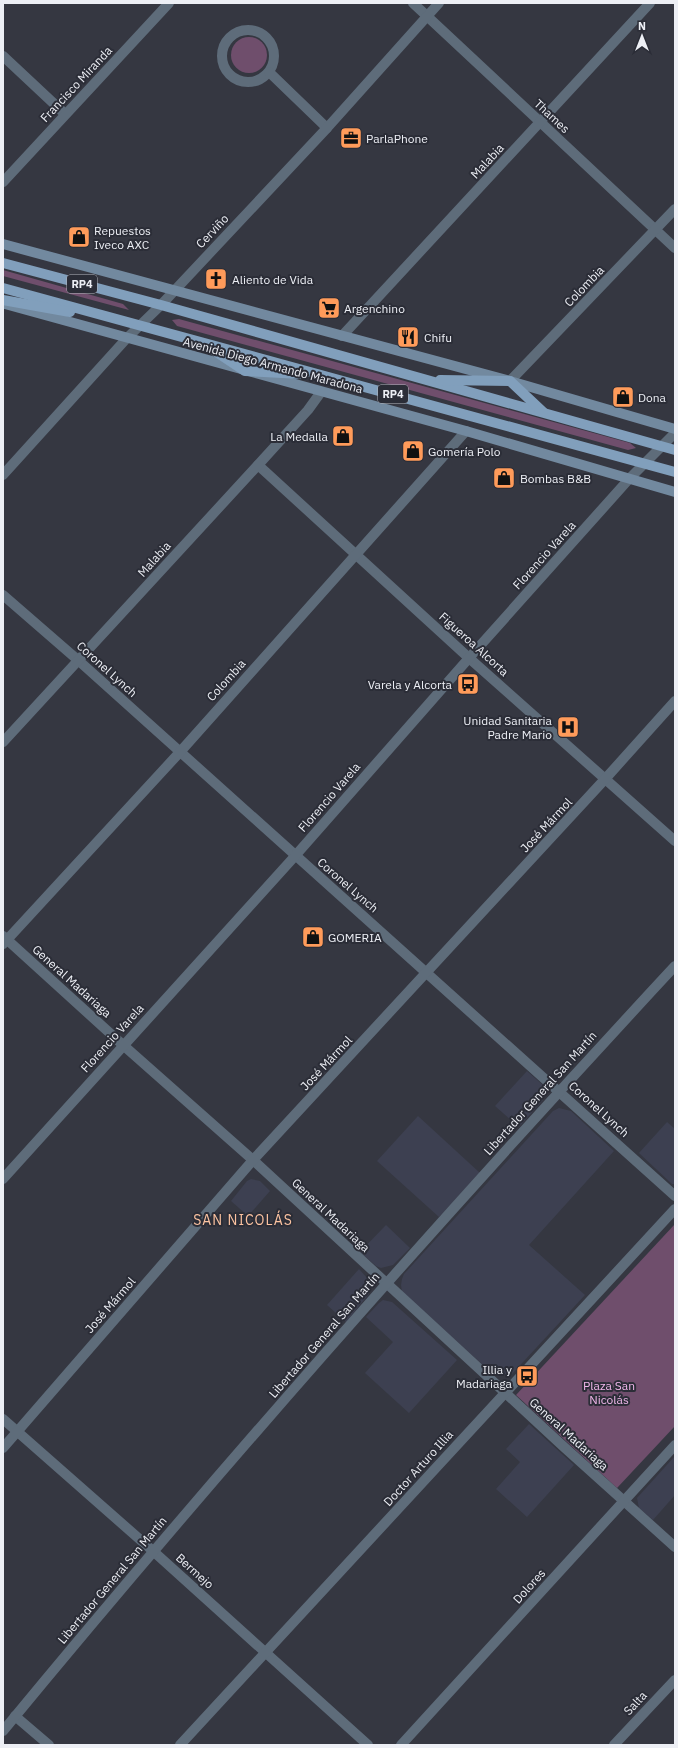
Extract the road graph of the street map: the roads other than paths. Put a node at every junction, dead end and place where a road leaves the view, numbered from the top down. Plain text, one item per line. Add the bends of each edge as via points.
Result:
1 (169, 3) edge
2 (413, 3) edge
3 (439, 3) edge
4 (650, 3) edge
5 (427, 16) junction
6 (3, 56) edge
7 (270, 72) junction
8 (65, 114) junction
9 (541, 123) junction
10 (327, 128) junction
11 (3, 182) edge
12 (675, 209) edge
13 (656, 230) junction
14 (3, 244) edge
15 (675, 248) edge
16 (3, 263) edge
17 (3, 288) edge
18 (174, 290) junction
19 (3, 300) edge
20 (3, 304) edge
21 (161, 305) junction
22 (141, 326) junction
23 (342, 336) junction
24 (127, 338) junction
25 (200, 342) junction
26 (245, 371) junction
27 (320, 374) junction
28 (426, 380) junction
29 (510, 381) junction
30 (321, 392) junction
31 (545, 414) junction
32 (675, 429) edge
33 (466, 432) junction
34 (675, 433) edge
35 (661, 446) junction
36 (675, 450) edge
37 (645, 463) junction
38 (258, 465) junction
39 (675, 472) edge
40 (3, 475) edge
41 (629, 479) junction
42 (675, 492) edge
43 (356, 554) junction
44 (3, 595) edge
45 (469, 658) junction
46 (79, 661) junction
47 (675, 701) edge
48 (3, 742) edge
49 (180, 752) junction
50 (606, 778) junction
51 (675, 841) edge
52 (295, 856) junction
53 (4, 940) edge
54 (675, 966) edge
55 (427, 972) junction
56 (123, 1045) junction
57 (559, 1091) junction
58 (253, 1160) junction
59 (3, 1179) edge
60 (675, 1196) edge
61 (675, 1209) edge
62 (386, 1283) junction
63 (505, 1393) junction
64 (3, 1419) edge
65 (18, 1432) junction
66 (675, 1444) edge
67 (3, 1448) edge
68 (624, 1501) junction
69 (675, 1547) edge
70 (153, 1551) junction
71 (266, 1654) junction
72 (675, 1680) edge
73 (15, 1716) junction
74 (4, 1729) edge
75 (49, 1745) edge
76 (180, 1745) edge
77 (368, 1745) edge
78 (401, 1745) edge
79 (614, 1745) edge

1 - 8 street, Francisco Miranda
2 - 5 street, Thames
3 - 5 street, Cerviño
4 - 9 street, Malabia
5 - 9 street, Thames
5 - 10 street, Cerviño
6 - 8 street
7 - 7 street via 274,64 273,46 261,32 243,30 234,33 228,39 223,50 223,63 232,76 239,81 252,82 264,78
7 - 10 street
8 - 11 street, Francisco Miranda
9 - 13 street, Thames
9 - 23 street, Malabia
10 - 18 street, Cerviño
12 - 13 street, Colombia
13 - 15 street, Thames
13 - 29 street, Colombia
14 - 18 street
16 - 21 main road, RP4
17 - 22 main road, Avenida Diego Armando Maradona / RP4
18 - 21 street, Cerviño
18 - 23 street
19 - 22 main road
20 - 24 street, Avenida Diego Armando Maradona
21 - 22 street, Cerviño
21 - 28 main road, RP4
22 - 24 street, Cerviño
22 - 25 main road, Avenida Diego Armando Maradona / RP4
23 - 29 street
24 - 26 street, Avenida Diego Armando Maradona
24 - 40 street, Cerviño
25 - 26 main road
25 - 27 main road, Avenida Diego Armando Maradona / RP4
26 - 27 main road
26 - 30 street, Avenida Diego Armando Maradona
27 - 37 main road, Avenida Diego Armando Maradona / RP4
28 - 29 main road
28 - 31 main road, RP4
29 - 31 main road
29 - 32 street
30 - 33 street, Avenida Diego Armando Maradona
30 - 38 street, Malabia
31 - 35 main road, RP4
33 - 41 street, Avenida Diego Armando Maradona
33 - 43 street, Colombia
34 - 35 street, Florencio Varela
35 - 36 main road, RP4
35 - 37 street, Florencio Varela
37 - 39 main road, Avenida Diego Armando Maradona / RP4
37 - 41 street, Florencio Varela
38 - 43 street, Figueroa Alcorta
38 - 46 street, Malabia
41 - 42 street, Avenida Diego Armando Maradona
41 - 45 street, Florencio Varela
43 - 45 street, Figueroa Alcorta
43 - 49 street, Colombia
44 - 46 street, Coronel Lynch
45 - 50 street, Figueroa Alcorta
45 - 52 street, Florencio Varela
46 - 48 street, Malabia
46 - 49 street, Coronel Lynch
47 - 50 street, José Mármol
49 - 52 street, Coronel Lynch
49 - 53 street, Colombia
50 - 51 street, Figueroa Alcorta
50 - 55 street, José Mármol
52 - 55 street, Coronel Lynch
52 - 56 street, Florencio Varela
53 - 56 street, General Madariaga
54 - 57 street, Libertador General San Martín
55 - 57 street, Coronel Lynch
55 - 58 street, José Mármol
56 - 58 street, General Madariaga
56 - 59 street, Florencio Varela
57 - 60 street, Coronel Lynch
57 - 62 street, Libertador General San Martín
58 - 62 street, General Madariaga
58 - 65 street, José Mármol
61 - 63 street, Doctor Arturo Illia
62 - 63 street, General Madariaga
62 - 70 street, Libertador General San Martín
63 - 68 street, General Madariaga
63 - 71 street, Doctor Arturo Illia
64 - 65 street, Bermejo
65 - 67 street, José Mármol
65 - 70 street, Bermejo
66 - 68 street, Dolores
68 - 69 street, General Madariaga
68 - 78 street, Dolores
70 - 71 street, Bermejo
70 - 73 street, Libertador General San Martín
71 - 76 street, Doctor Arturo Illia
71 - 77 street, Bermejo
72 - 79 street, Salta
73 - 74 street, Libertador General San Martín
73 - 75 street

